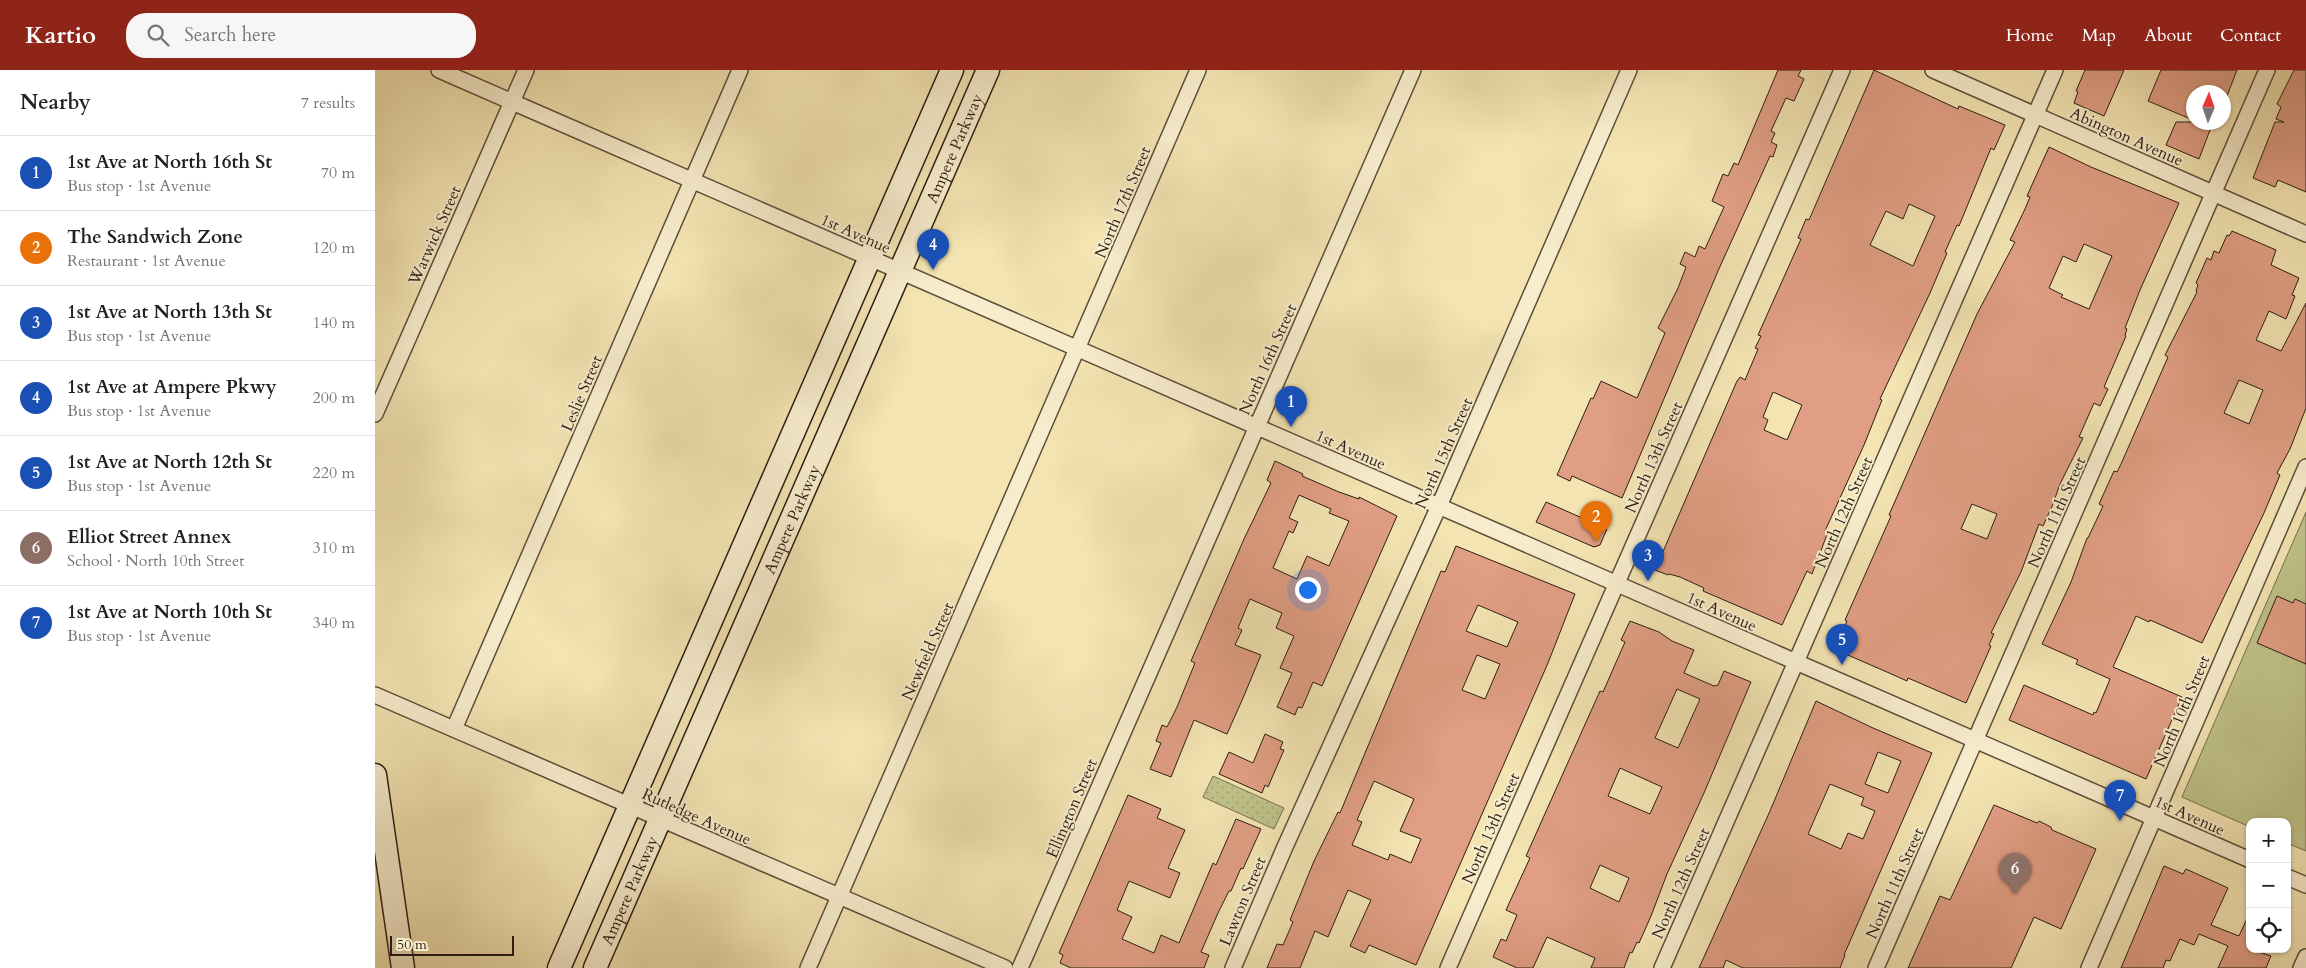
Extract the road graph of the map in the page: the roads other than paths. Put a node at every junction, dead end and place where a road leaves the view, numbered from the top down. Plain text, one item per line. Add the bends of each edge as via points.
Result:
1 (439, 70) edge
2 (526, 70) edge
3 (740, 70) edge
4 (951, 70) edge
5 (988, 70) edge
6 (1198, 70) edge
7 (1413, 70) edge
8 (1629, 70) edge
9 (1842, 70) edge
10 (1933, 70) edge
11 (2055, 70) edge
12 (2267, 70) edge
13 (512, 102) junction
14 (2035, 115) junction
15 (692, 180) junction
16 (2214, 194) junction
17 (2306, 234) edge
18 (869, 258) junction
19 (900, 271) junction
20 (1078, 349) junction
21 (375, 414) edge
22 (1257, 427) junction
23 (2306, 467) edge
24 (1439, 506) junction
25 (1616, 584) junction
26 (1153, 662) joint
27 (1796, 662) junction
28 (375, 695) edge
29 (454, 729) junction
30 (1976, 741) junction
31 (375, 775) edge
32 (630, 806) junction
33 (660, 818) junction
34 (2154, 819) junction
35 (1284, 849) joint
36 (2246, 858) edge
37 (2291, 879) edge
38 (2306, 885) edge
39 (839, 897) junction
40 (2306, 957) edge
41 (403, 968) edge
42 (559, 968) edge
43 (595, 968) edge
44 (808, 968) edge
45 (1005, 968) edge
46 (1020, 968) edge
47 (1233, 968) edge
48 (1448, 968) edge
49 (1662, 968) edge
50 (1876, 968) edge
51 (2089, 968) edge
52 (2301, 968) edge

1 - 13 street, 1st Avenue
2 - 13 street, Warwick Street
3 - 15 street, Leslie Street
4 - 18 street, Ampere Parkway
5 - 19 street, Ampere Parkway
6 - 20 street, North 17th Street
7 - 22 street, North 16th Street
8 - 24 street, North 15th Street
9 - 25 street, North 13th Street
10 - 14 street, Abington Avenue
11 - 14 street, North 12th Street
12 - 16 street, North 11th Street
13 - 15 street, 1st Avenue
13 - 21 street, Warwick Street
14 - 16 street, Abington Avenue
14 - 27 street, North 12th Street
15 - 18 street, 1st Avenue
15 - 29 street, Leslie Street
16 - 17 street, Abington Avenue
16 - 30 street, North 11th Street
18 - 19 street, 1st Avenue
18 - 32 street, Ampere Parkway
19 - 20 street, 1st Avenue
19 - 33 street, Ampere Parkway
20 - 22 street, 1st Avenue
20 - 39 street, Newfield Street
22 - 24 street, 1st Avenue
22 - 26 street, North 16th Street
23 - 34 street, North 10th Street
24 - 25 street, 1st Avenue
24 - 35 street, North 15th Street
25 - 27 street, 1st Avenue
25 - 48 street, North 13th Street
26 - 46 street, Ellington Street
27 - 30 street, 1st Avenue
27 - 49 street, North 12th Street
28 - 29 street, Rutledge Avenue
29 - 32 street, Rutledge Avenue
30 - 34 street, 1st Avenue
30 - 50 street, North 11th Street
31 - 41 street
32 - 33 street, Rutledge Avenue
32 - 42 street, Ampere Parkway
33 - 39 street, Rutledge Avenue
33 - 43 street, Ampere Parkway
34 - 36 street, 1st Avenue
34 - 51 street, North 10th Street
35 - 47 street, Lawton Street
37 - 38 street
39 - 44 street, Newfield Street
39 - 45 street, Rutledge Avenue
40 - 52 street

